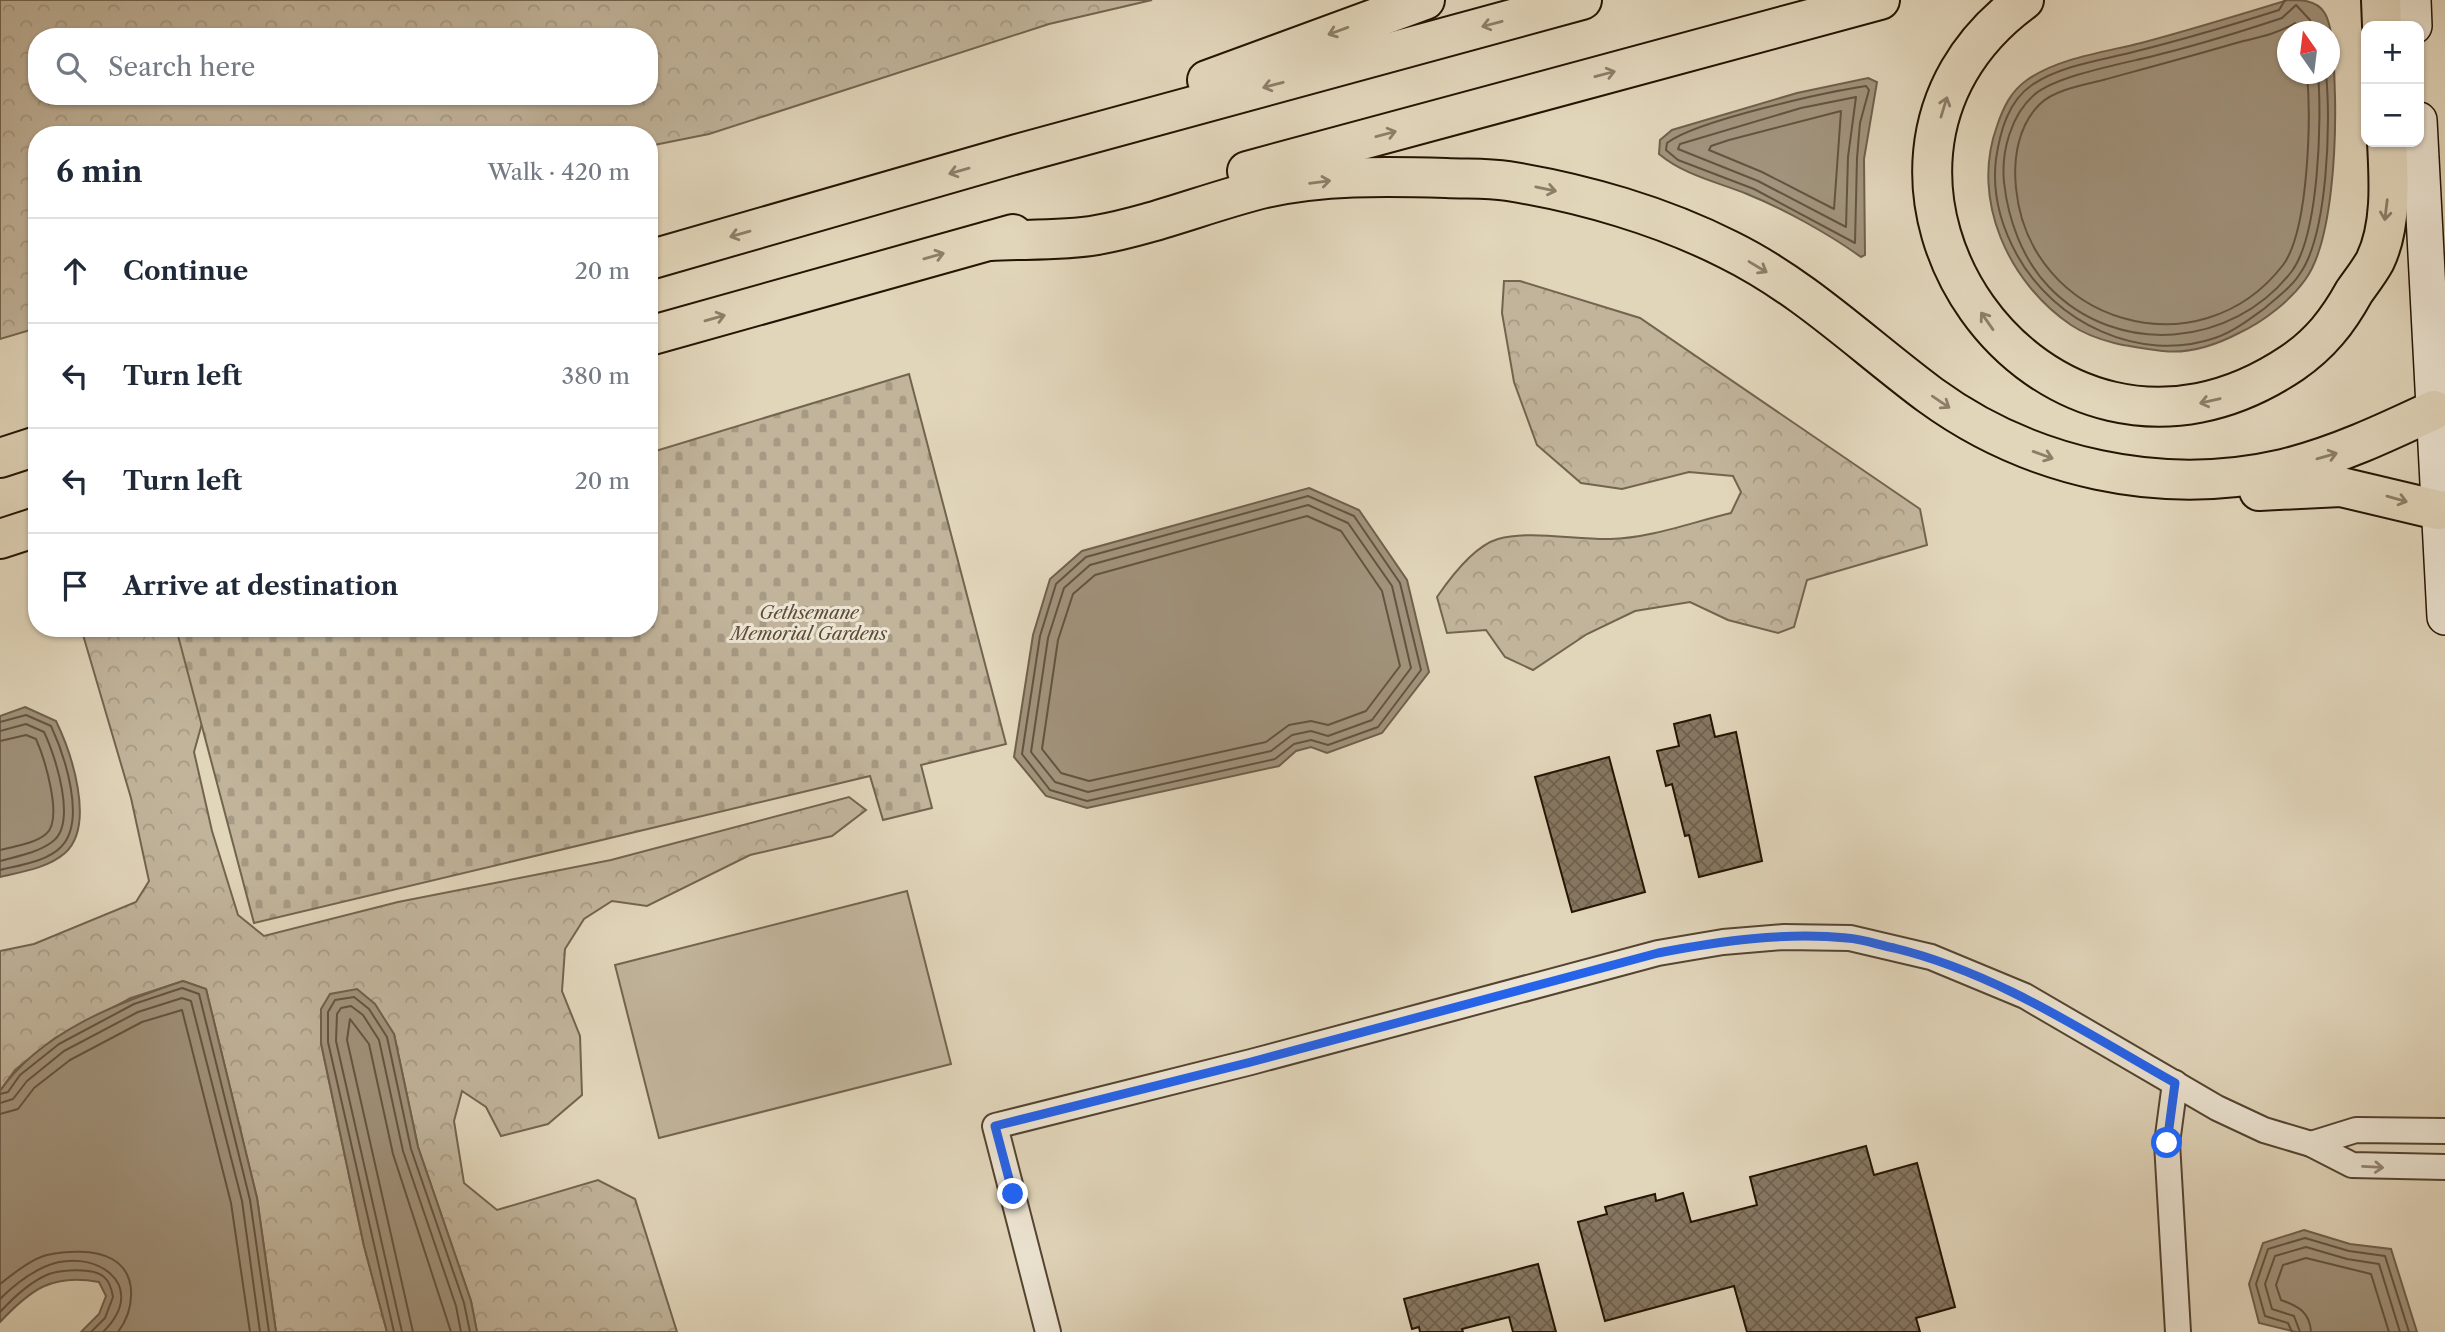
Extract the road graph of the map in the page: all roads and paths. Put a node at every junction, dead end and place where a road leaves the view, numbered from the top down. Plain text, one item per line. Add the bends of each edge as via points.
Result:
1 (1425, 0) edge
2 (1582, 0) edge
3 (1880, 0) edge
4 (2024, 0) edge
5 (2381, 0) edge
6 (2413, 0) edge
7 (2382, 21) edge
8 (2414, 21) edge
9 (2387, 147) edge
10 (2421, 147) edge
11 (1017, 155) junction
12 (989, 241) junction
13 (658, 257) edge
14 (658, 333) edge
15 (2441, 408) edge
16 (28, 449) edge
17 (0, 458) edge
18 (2114, 474) junction
19 (2438, 510) junction
20 (28, 530) edge
21 (0, 539) edge
22 (2445, 617) edge
23 (2175, 1083) junction
24 (2445, 1131) edge
25 (2311, 1144) junction
26 (2445, 1167) edge
27 (1048, 1332) edge
28 (2178, 1332) edge

1 -> 11 highway
2 -> 11 highway
12 -> 3 highway
9 -> 4 highway via 2389,188 2375,261 2318,343 2254,385 2209,402 2151,407 2089,396 2038,370 1994,331 1959,277 1938,224 1933,159 1946,99 1975,44
5 - 7 highway
6 - 8 street
10 - 15 street
11 -> 13 highway
14 -> 12 highway
12 -> 18 highway via 1096,236 1265,188 1360,177 1504,180 1572,194 1642,215 1729,250 1804,295 1929,394 1980,428 2060,461
18 -> 15 highway via 2220,478 2282,469 2339,452
15 - 19 street
16 - 17 highway
18 -> 19 highway via 2141,488 2210,495 2341,487
19 - 22 street
20 - 21 highway
23 - 25 street via 2217,1108
23 - 27 street via 2025,996 1931,957 1850,938 1784,937 1658,953 995,1126
23 - 28 street via 2167,1143
24 - 25 street via 2356,1130
25 -> 26 street via 2352,1165

